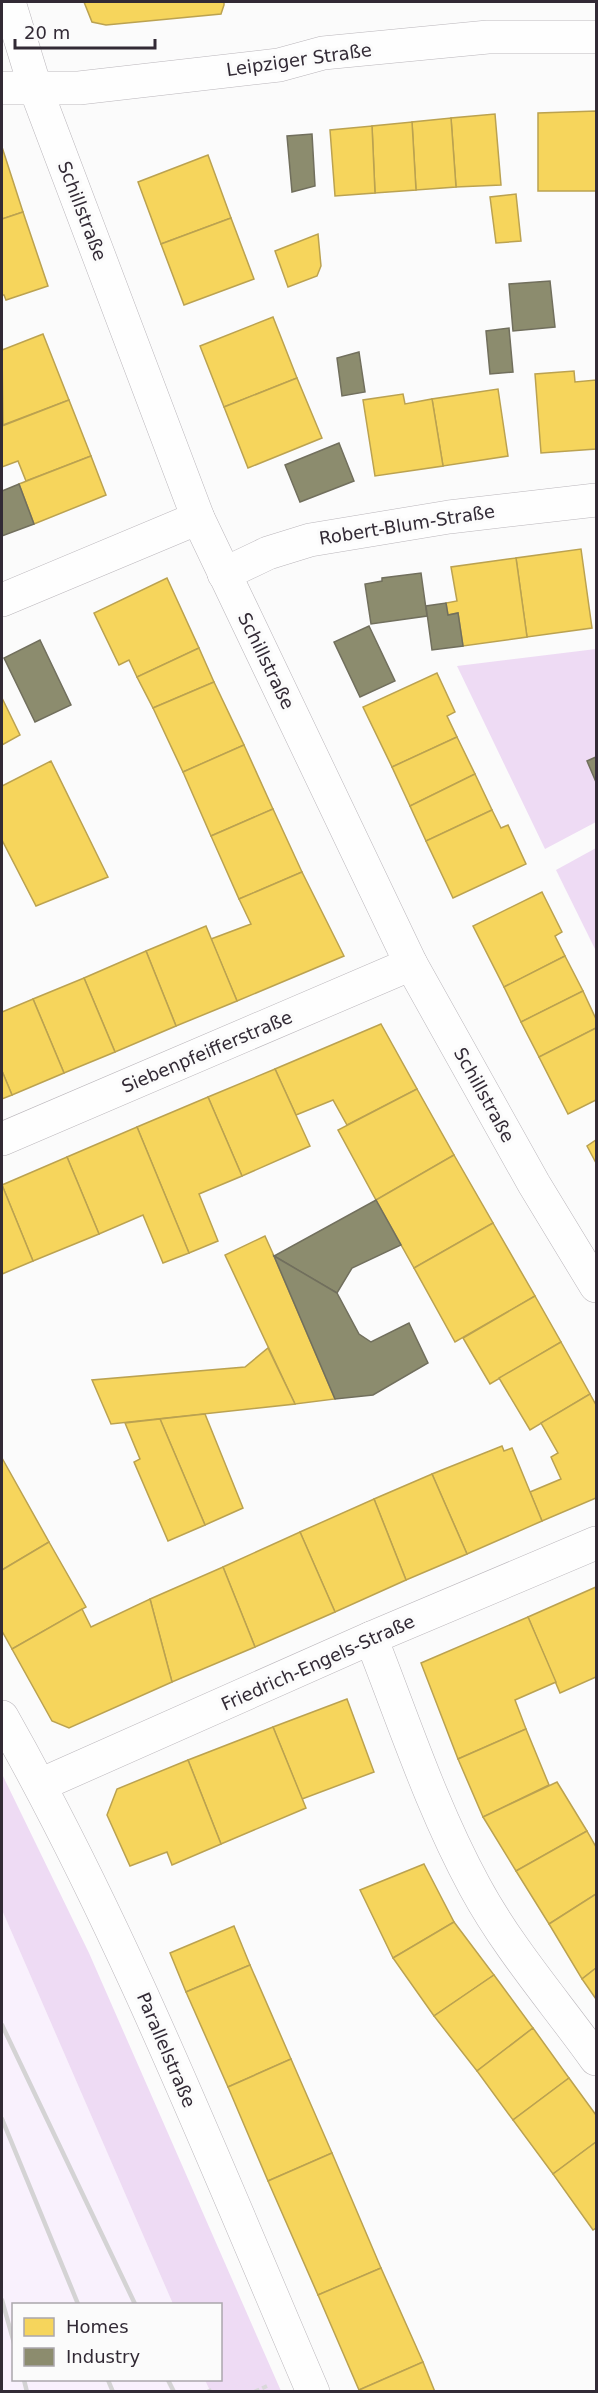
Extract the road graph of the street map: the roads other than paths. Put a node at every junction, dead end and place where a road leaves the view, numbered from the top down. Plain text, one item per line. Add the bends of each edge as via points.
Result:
1 (9, 2) edge
2 (597, 37) edge
3 (35, 87) junction
4 (2, 88) edge
5 (597, 500) edge
6 (198, 518) junction
7 (224, 574) junction
8 (2, 600) edge
9 (411, 964) junction
10 (2, 1139) edge
11 (597, 1286) edge
12 (597, 1543) edge
13 (371, 1638) junction
14 (2, 1717) edge
15 (40, 1785) junction
16 (597, 2059) edge
17 (313, 2391) edge

1 - 3 street, Schillstraße
2 - 3 street, Leipziger Straße via 488,37 323,53 279,65 79,88
3 - 4 street, Leipziger Straße
3 - 6 street, Schillstraße
5 - 7 street, Robert-Blum-Straße via 449,517 309,540 268,553
6 - 7 street, Schillstraße
6 - 8 street
7 - 9 street, Schillstraße
9 - 10 street, Siebenpfeifferstraße
9 - 11 street, Schillstraße via 534,1184
12 - 13 street, Friedrich-Engels-Straße
13 - 15 street, Friedrich-Engels-Straße
13 - 16 street via 444,1827 476,1889
14 - 15 street, Parallelstraße
15 - 17 street, Parallelstraße via 126,1958

